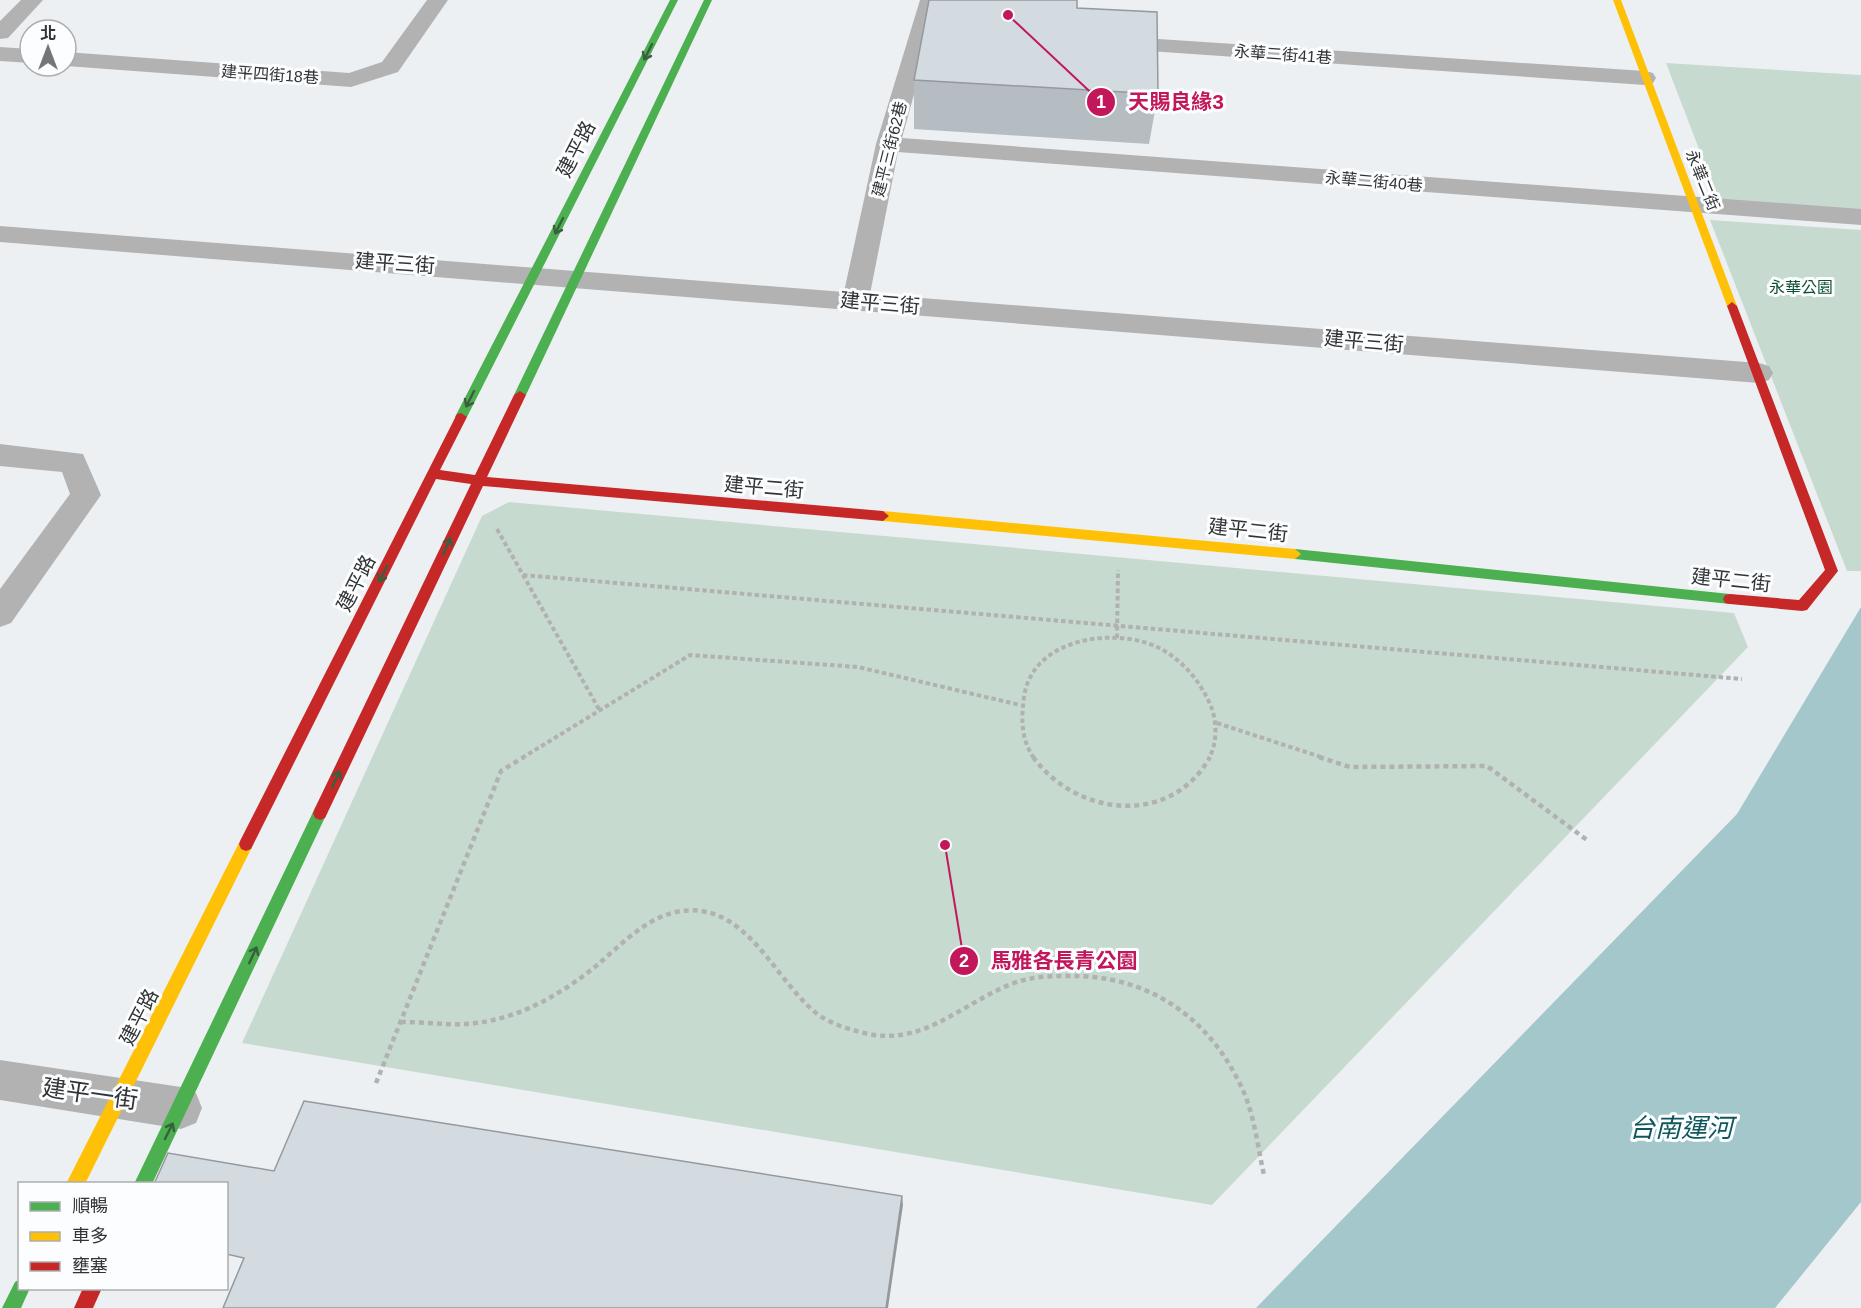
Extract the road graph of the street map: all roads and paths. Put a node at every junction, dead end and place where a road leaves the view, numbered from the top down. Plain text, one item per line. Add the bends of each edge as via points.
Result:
1 (33, 0) edge
2 (438, 0) edge
3 (674, 0) edge
4 (708, 0) edge
5 (930, 0) edge
6 (1617, 0) edge
7 (921, 31) junction
8 (944, 32) edge
9 (0, 33) edge
10 (1087, 42) edge
11 (0, 54) edge
12 (18, 55) edge
13 (78, 60) edge
14 (1645, 78) junction
15 (888, 144) junction
16 (1696, 206) junction
17 (1861, 217) edge
18 (0, 234) edge
19 (534, 274) junction
20 (575, 279) junction
21 (855, 301) junction
22 (1759, 373) junction
23 (0, 455) edge
24 (433, 474) junction
25 (478, 480) junction
26 (510, 485) junction
27 (1119, 536) junction
28 (523, 575) junction
29 (0, 614) edge
30 (1116, 625) junction
31 (1117, 638) junction
32 (1742, 679) dead end
33 (1020, 705) junction
34 (600, 711) junction
35 (1217, 723) junction
36 (1587, 840) dead end
37 (401, 1022) junction
38 (0, 1080) edge
39 (376, 1083) dead end
40 (120, 1097) junction
41 (181, 1108) junction
42 (1264, 1175) dead end
43 (76, 1182) edge
44 (144, 1182) edge
45 (20, 1290) edge
46 (92, 1290) edge
47 (11, 1308) edge
48 (83, 1308) edge

1 - 9 street
2 - 13 street, 建平四街18巷 via 390,67 351,80
3 -> 19 street, 建平路
4 - 20 street
5 - 7 street, 建平三街62巷
6 - 14 street, 永華二街
7 - 8 street
7 - 15 street, 建平三街62巷
10 - 14 street, 永華二街41巷
11 - 12 street
14 - 16 street, 永華二街
15 - 16 street, 永華二街40巷
15 - 21 street, 建平三街62巷
16 - 17 street, 永華二街40巷
16 - 22 street, 永華二街
18 - 19 street, 建平三街
19 - 20 street, 建平三街
19 -> 24 street, 建平路
20 - 21 street, 建平三街
20 - 25 street
21 - 22 street, 建平三街
22 - 27 street, 建平二街 via 1832,571 1802,606
23 - 29 street via 73,462 86,495
24 - 25 street, 建平二街
24 -> 40 street, 建平路
25 - 26 street, 建平二街
41 -> 25 street
26 - 27 street, 建平二街
26 - 28 path via 494,523
27 - 30 path
28 - 30 path
28 - 34 path
30 - 31 path
30 - 32 path
31 - 33 path via 1098,637 1068,645 1045,659 1028,680
31 - 35 path via 1162,649 1189,669 1208,694
33 - 34 path via 858,667 690,655
33 - 35 path via 1022,732 1032,758 1053,781 1080,799 1111,807 1143,807 1173,798 1198,778 1213,752
34 - 37 path via 501,771
35 - 36 path via 1350,767 1487,766
37 - 39 path
37 - 42 path via 467,1024 526,1010 587,973 637,929 677,911 714,911 752,937 815,1013 841,1027 883,1038 928,1031 1029,978 1072,974 1117,977 1154,990 1188,1012 1220,1051 1240,1082
38 - 40 street, 建平一街
40 - 41 street, 建平一街
40 - 43 street, 建平路
44 -> 41 street
45 - 47 street
46 - 48 street

